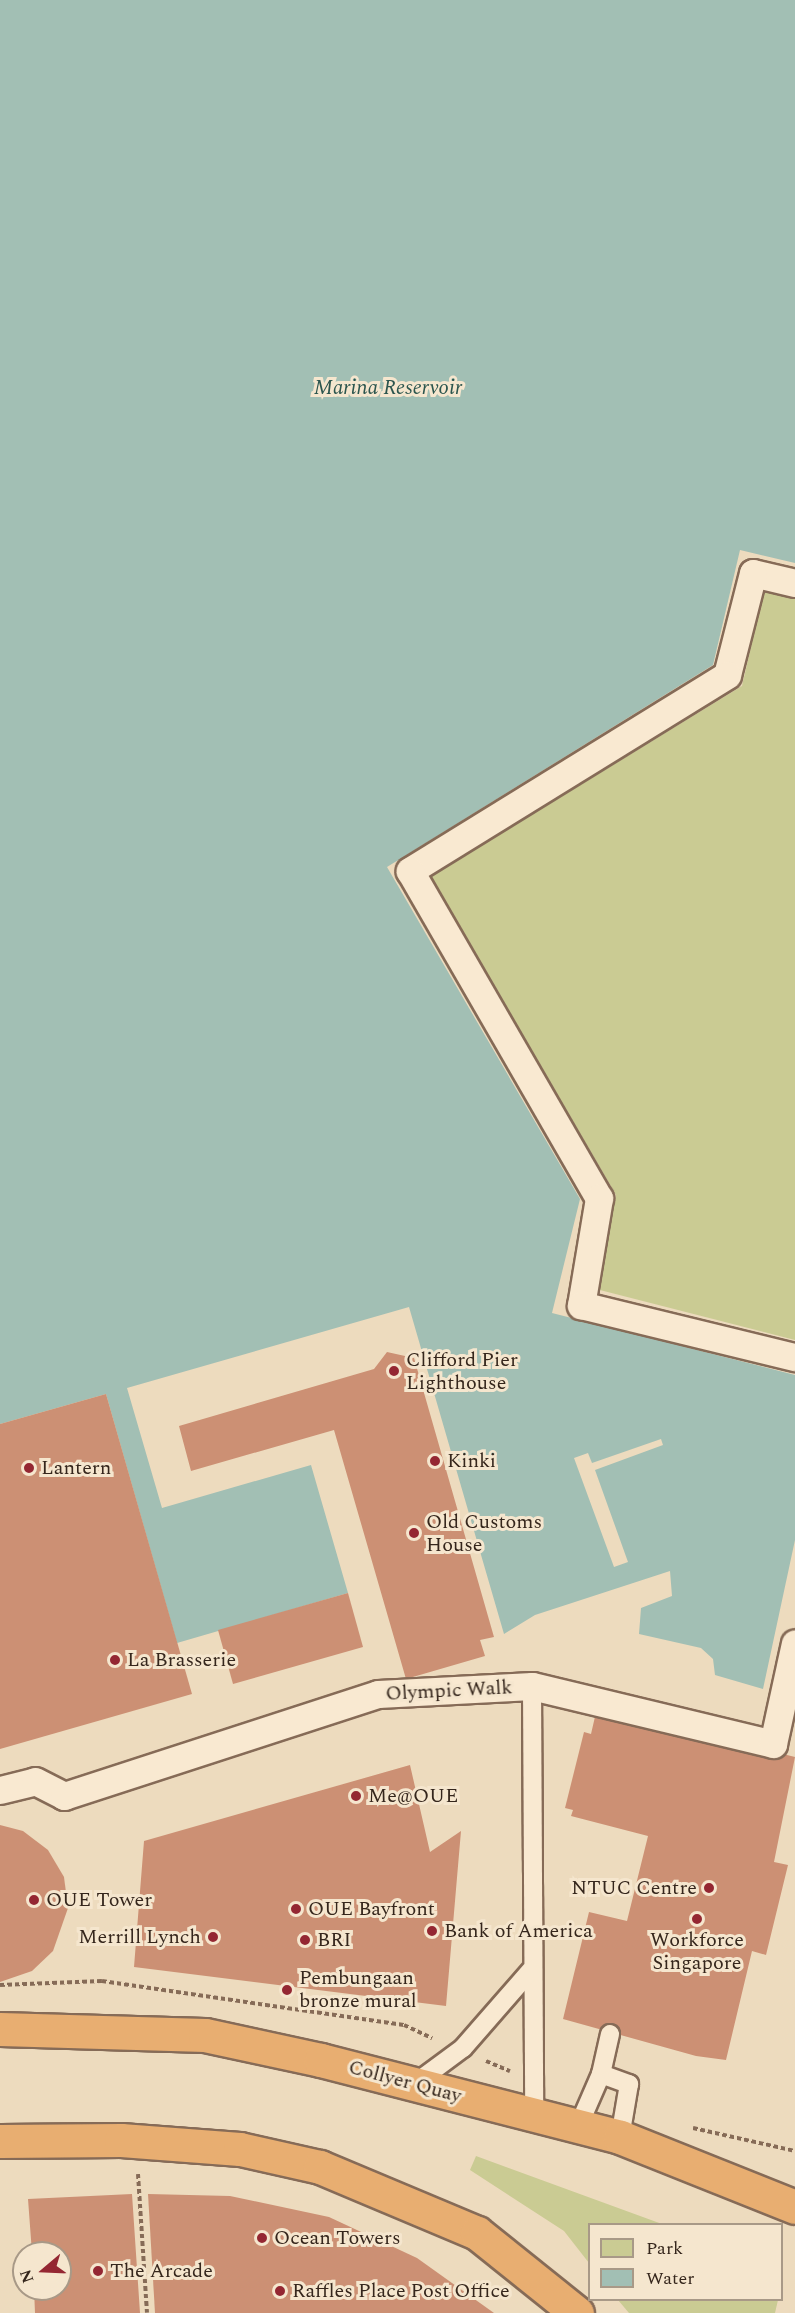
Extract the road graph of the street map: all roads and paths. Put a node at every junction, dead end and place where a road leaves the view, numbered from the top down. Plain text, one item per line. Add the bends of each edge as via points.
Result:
1 (795, 583) edge
2 (795, 1357) edge
3 (795, 1643) edge
4 (532, 1686) junction
5 (0, 1790) edge
6 (531, 1970) junction
7 (0, 2029) edge
8 (610, 2034) dead end
9 (601, 2074) junction
10 (413, 2085) junction
11 (534, 2116) junction
12 (682, 2125) dead end
13 (578, 2127) junction
14 (620, 2137) junction
15 (0, 2141) edge
16 (795, 2151) edge
17 (149, 2174) dead end
18 (795, 2206) edge
19 (147, 2313) edge
20 (577, 2313) edge

1 - 2 street via 753,573 727,675 410,871 599,1198 581,1305
3 - 4 street, Olympic Walk via 773,1744
4 - 5 street, Olympic Walk via 378,1694 64,1796 35,1781
4 - 6 lane
6 - 10 lane via 463,2048
6 - 11 lane
7 - 10 highway, Collyer Quay via 205,2035
8 - 9 lane
9 - 13 lane
9 - 14 lane via 629,2084
10 - 11 highway, Collyer Quay
11 - 13 highway, Collyer Quay
12 - 16 path
13 - 14 highway, Collyer Quay
14 - 18 highway, Collyer Quay
15 - 20 highway via 121,2140 240,2149 320,2167 477,2233
17 - 19 path via 138,2174

